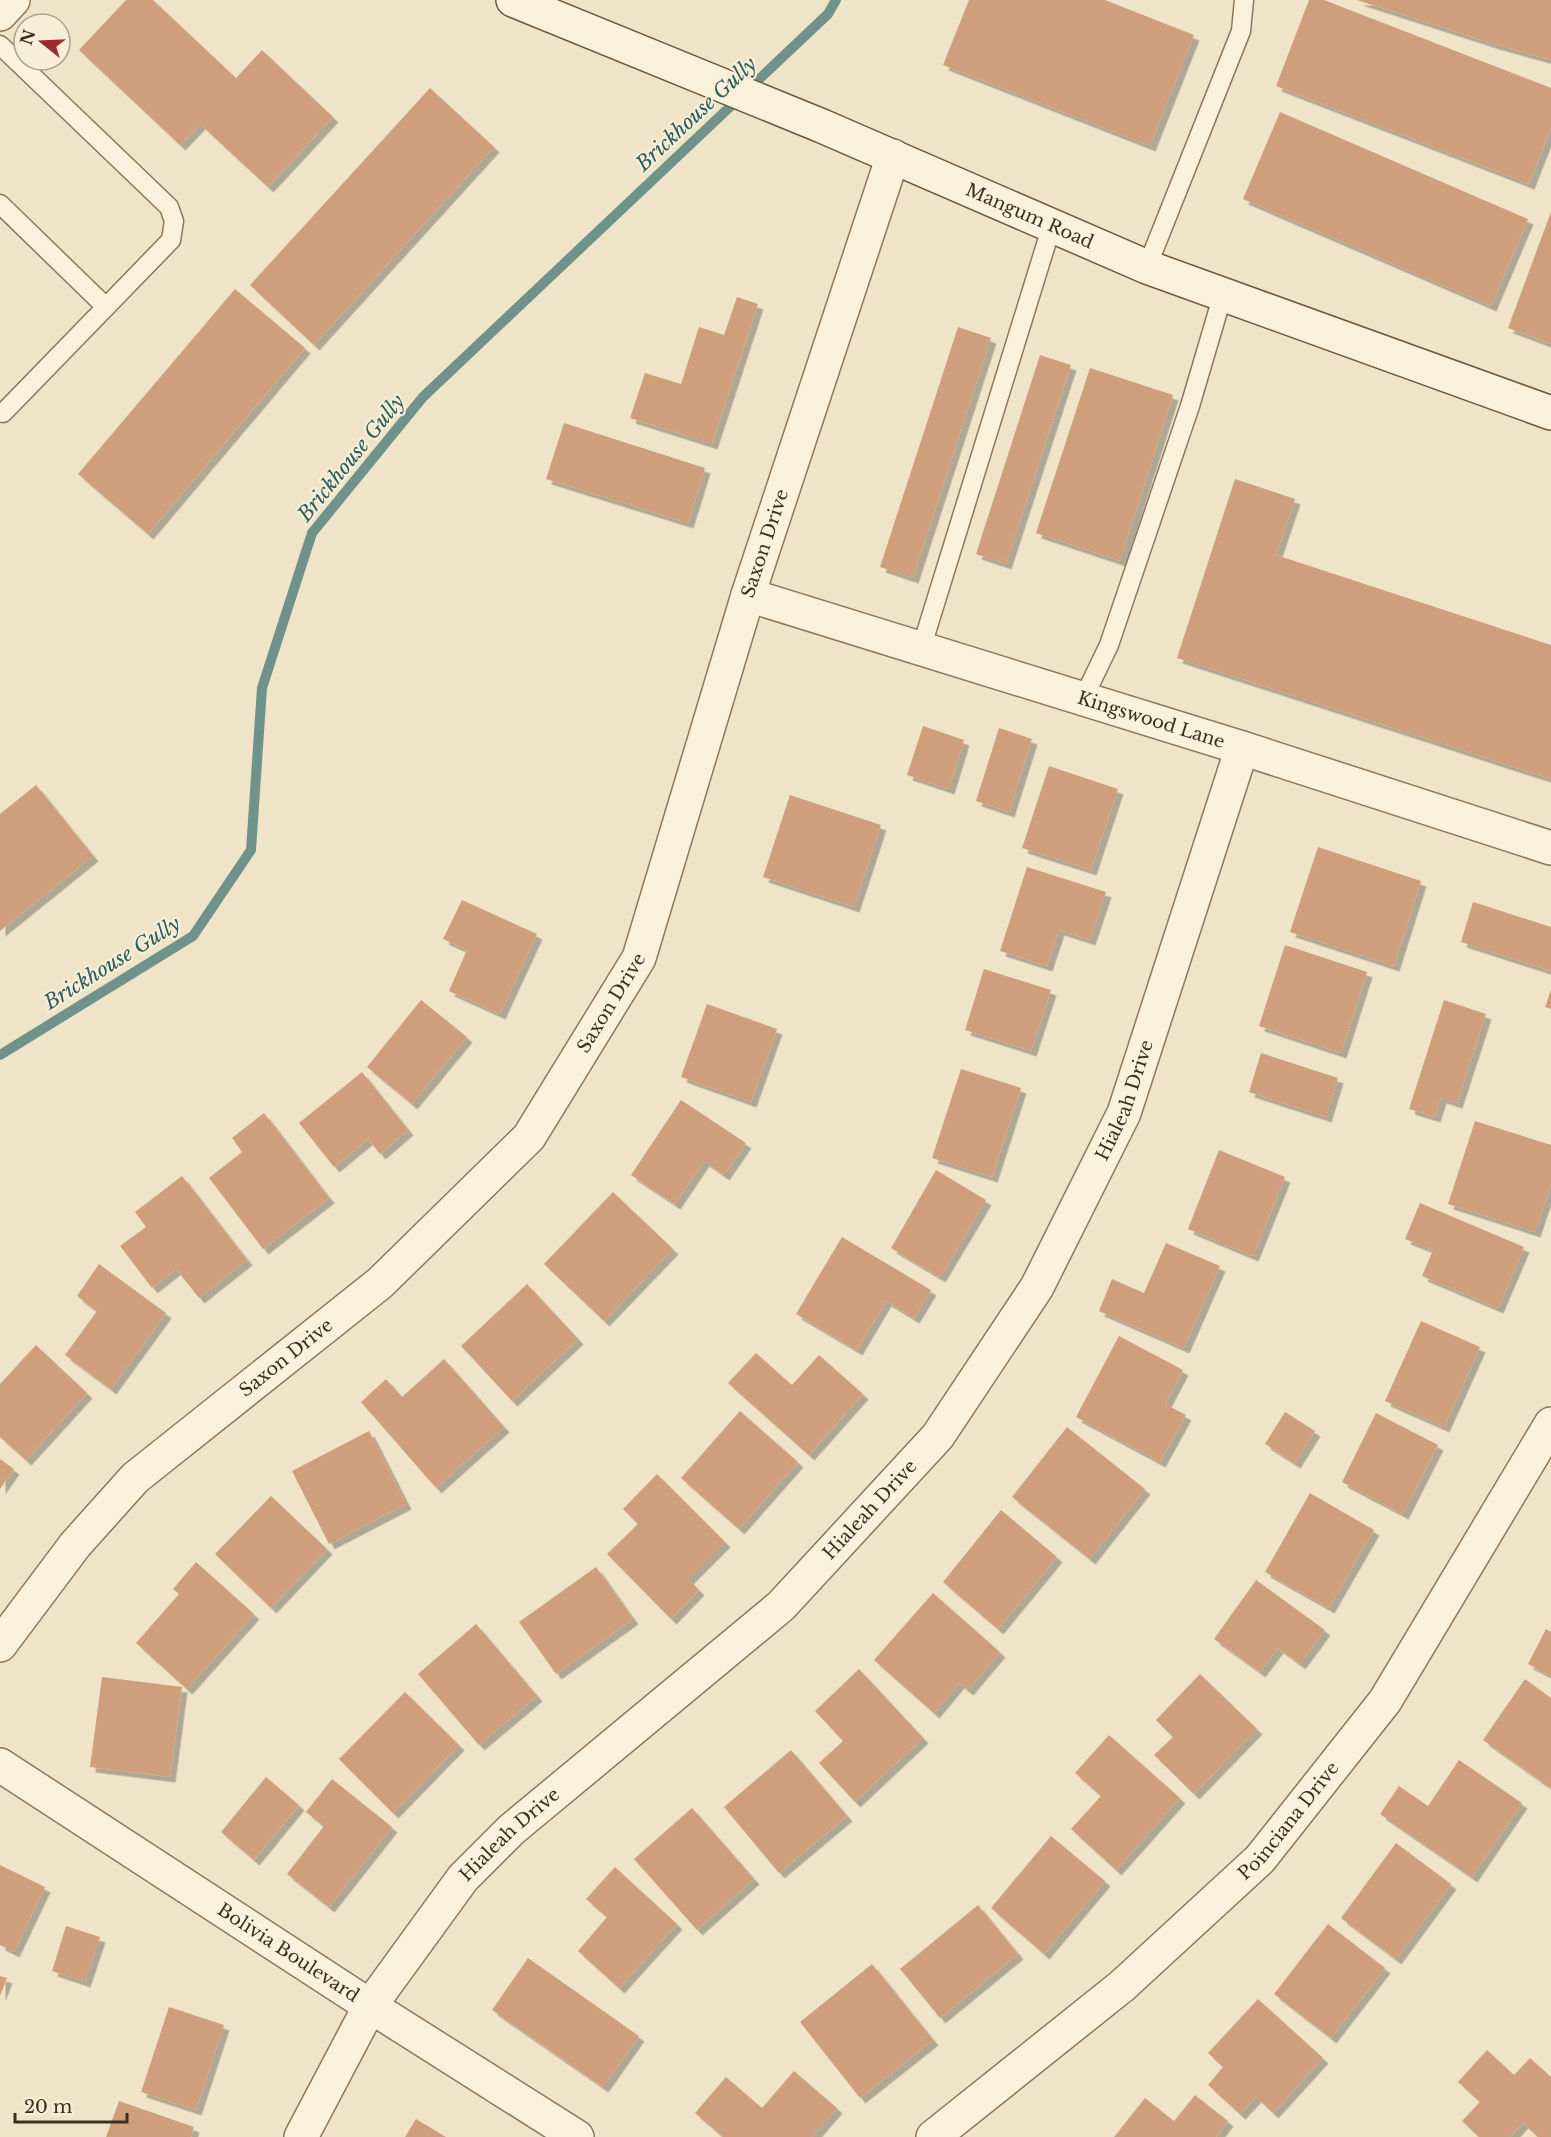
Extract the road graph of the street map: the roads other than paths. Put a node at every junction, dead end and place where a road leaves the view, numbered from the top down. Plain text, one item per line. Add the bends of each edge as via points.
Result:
1 (13, 0) edge
2 (513, 0) edge
3 (1244, 0) edge
4 (0, 14) edge
5 (0, 45) edge
6 (893, 156) junction
7 (0, 204) edge
8 (1052, 225) junction
9 (1147, 267) junction
10 (1223, 294) junction
11 (106, 307) junction
12 (3, 413) dead end
13 (1551, 413) edge
14 (748, 595) junction
15 (921, 649) junction
16 (1083, 699) junction
17 (1242, 748) junction
18 (1551, 848) edge
19 (1551, 1424) edge
20 (0, 1645) edge
21 (0, 1765) edge
22 (370, 2006) junction
23 (301, 2137) edge
24 (577, 2137) edge
25 (933, 2137) edge

1 - 4 street
2 - 6 street, Mangum Road
3 - 9 lane via 1241,31
5 - 11 lane via 169,207 174,221 171,240
6 - 8 street, Mangum Road
6 - 14 street, Saxon Drive
7 - 11 lane
8 - 9 street, Mangum Road
8 - 15 lane
9 - 10 street, Mangum Road
10 - 13 street, Mangum Road
10 - 16 lane via 1190,406 1109,645
11 - 12 lane
14 - 15 street, Kingswood Lane
14 - 20 street, Saxon Drive via 639,958 529,1137 380,1283 135,1478 75,1545
15 - 16 street, Kingswood Lane
16 - 17 street, Kingswood Lane
17 - 18 street, Kingswood Lane
17 - 22 street, Hialeah Drive via 1124,1113 1037,1287 938,1436 782,1606 511,1830 463,1878
19 - 25 street, Poinciana Drive via 1385,1701 1260,1859 1122,1986
21 - 22 street, Bolivia Boulevard
22 - 23 street, Hialeah Drive
22 - 24 street, Bolivia Boulevard

